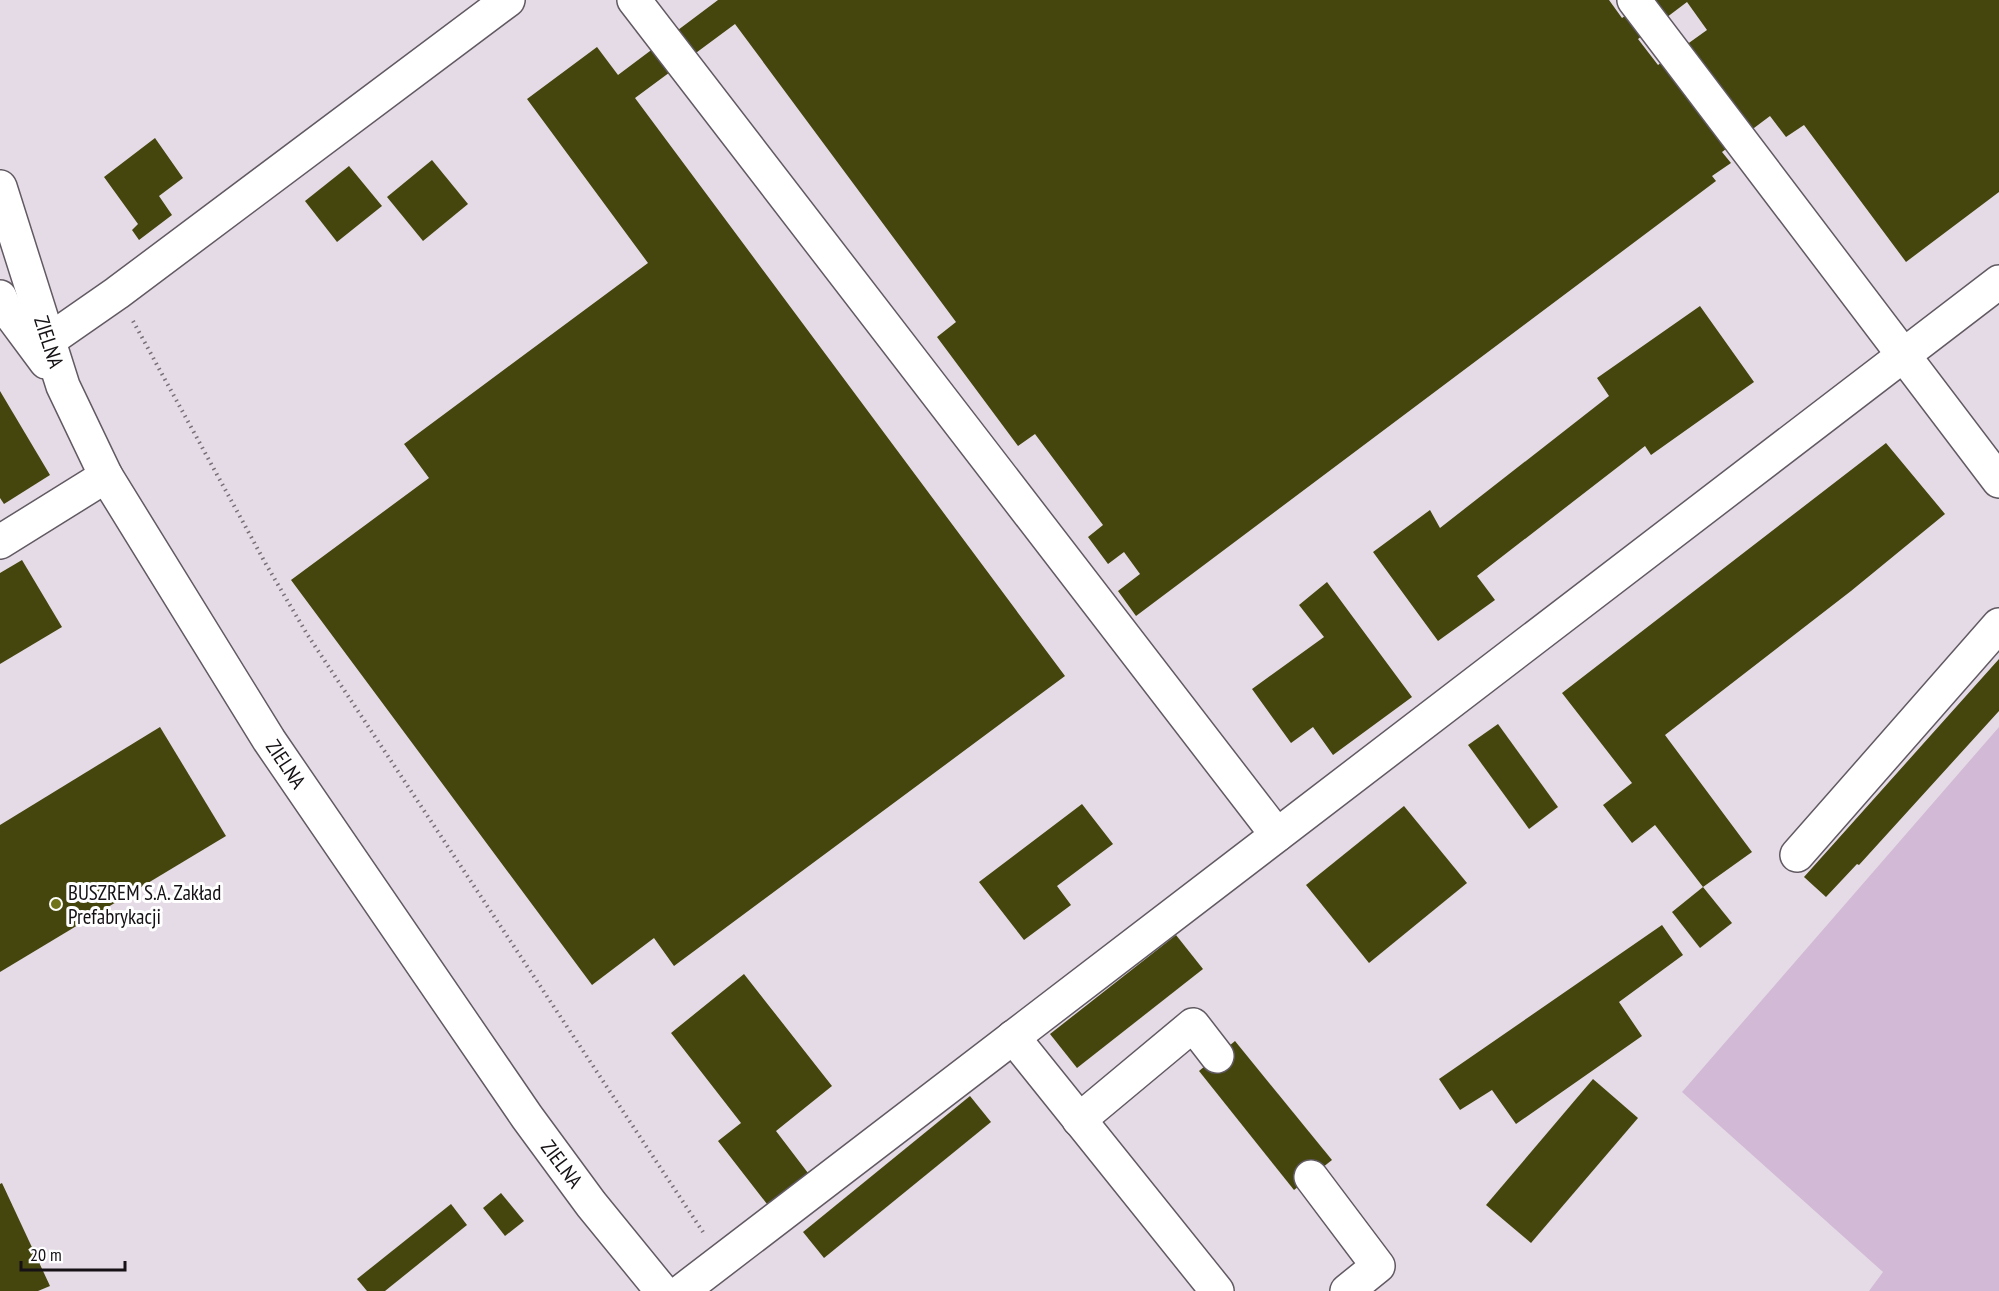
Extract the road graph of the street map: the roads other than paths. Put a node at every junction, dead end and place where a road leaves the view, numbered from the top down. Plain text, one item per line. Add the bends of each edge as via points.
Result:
1 (508, 0) edge
2 (634, 0) edge
3 (1634, 0) edge
4 (0, 187) edge
5 (1999, 282) edge
6 (0, 297) edge
7 (48, 341) junction
8 (1903, 355) junction
9 (63, 386) junction
10 (106, 476) junction
11 (1999, 482) edge
12 (0, 542) edge
13 (1999, 626) edge
14 (1277, 835) junction
15 (1797, 855) dead end
16 (1013, 1037) junction
17 (1217, 1056) dead end
18 (1079, 1120) junction
19 (1311, 1177) dead end
20 (662, 1291) edge
21 (682, 1291) edge
22 (1217, 1291) edge
23 (1347, 1291) edge

1 - 7 street
2 - 14 street
3 - 8 street
4 - 7 street, ZIELNA
5 - 8 street
6 - 9 street
7 - 9 street, ZIELNA
8 - 11 street
8 - 14 street
9 - 10 street, ZIELNA
10 - 12 street
10 - 20 street, ZIELNA via 289,769 527,1117
13 - 15 street
14 - 16 street
16 - 18 street
16 - 21 street
17 - 18 street via 1193,1025
18 - 22 street
19 - 23 street via 1378,1266

